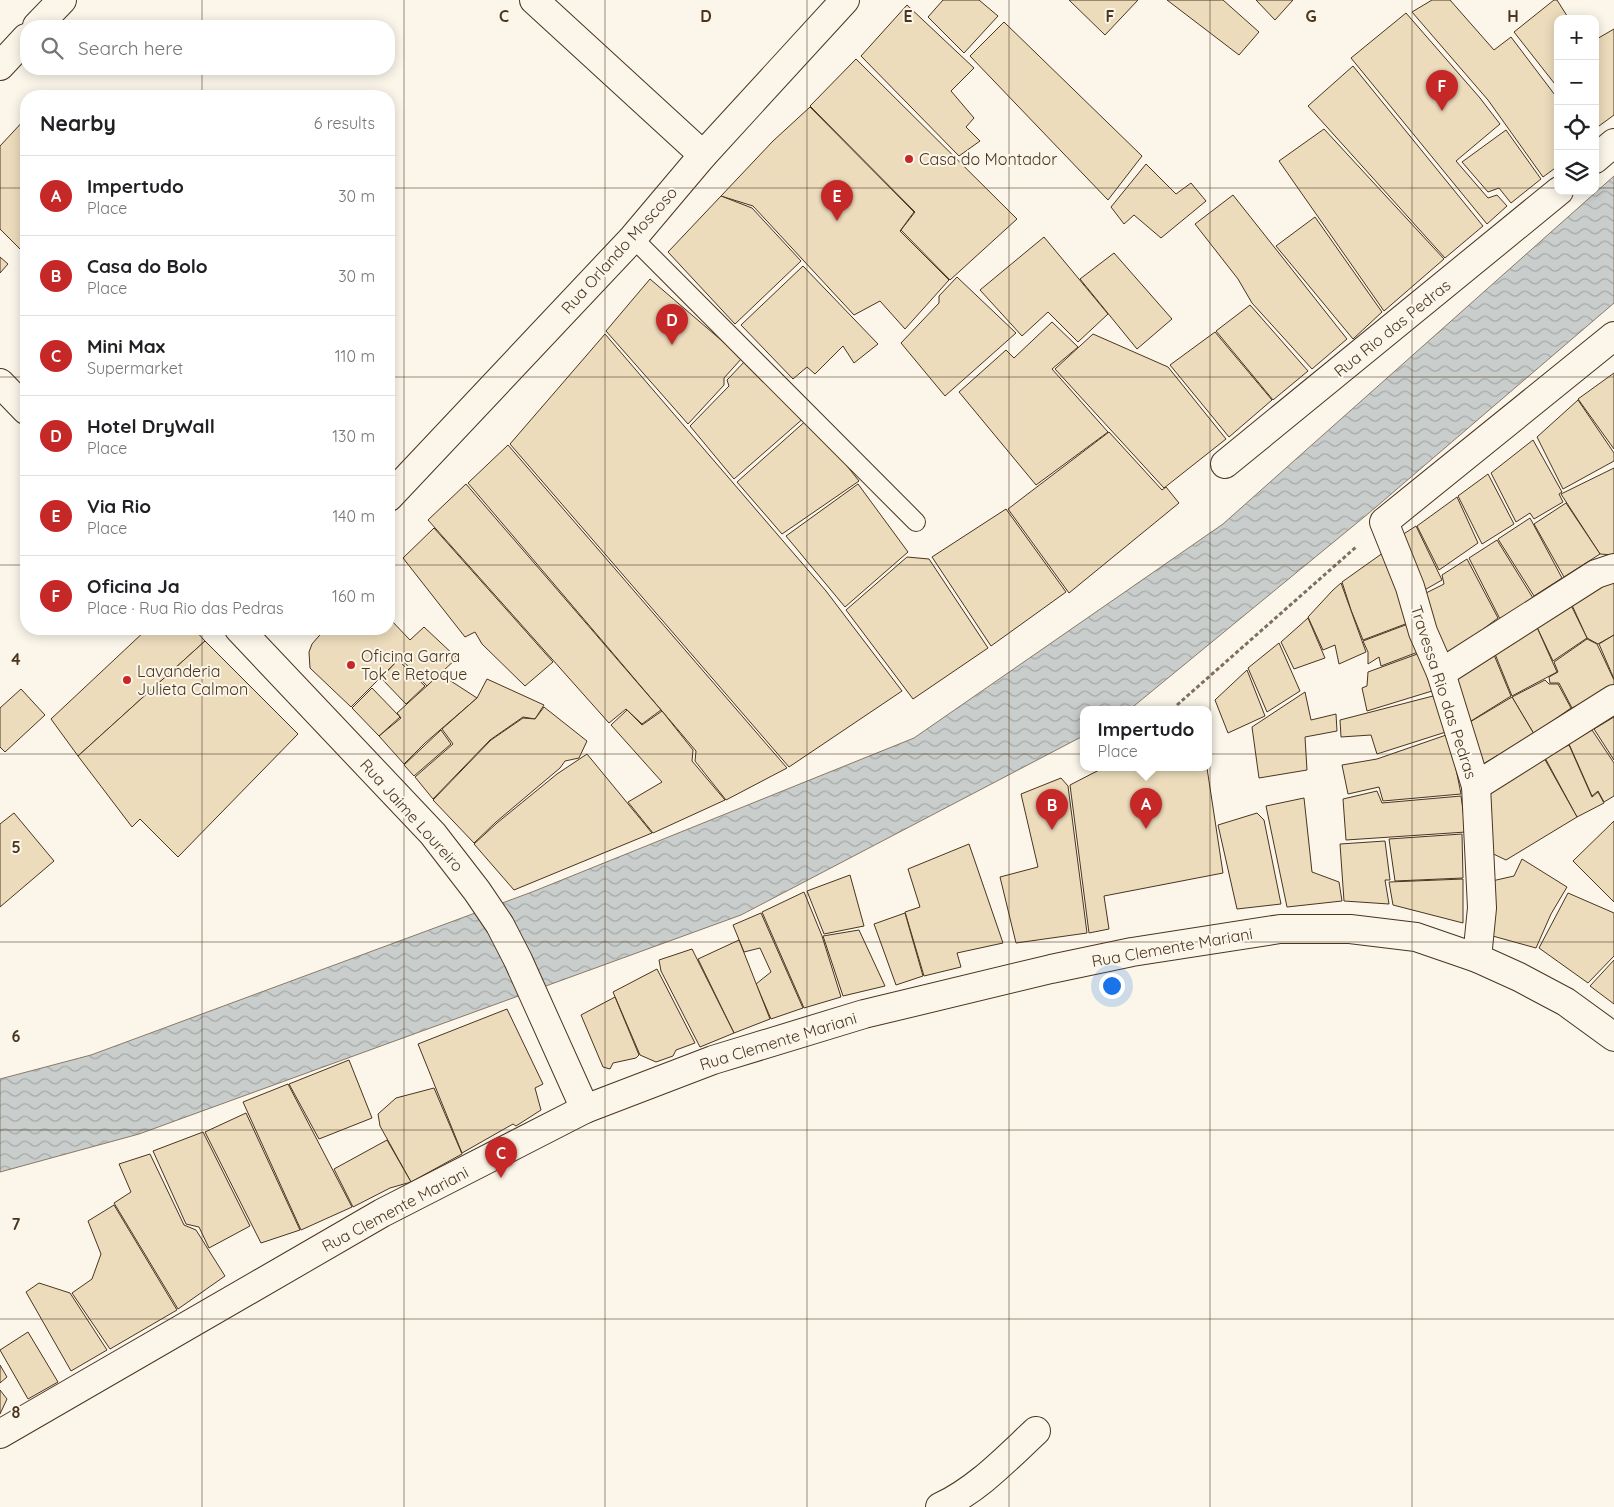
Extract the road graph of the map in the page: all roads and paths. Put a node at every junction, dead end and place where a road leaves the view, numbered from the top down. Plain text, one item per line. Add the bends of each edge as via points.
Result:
1 (62, 0) edge
2 (534, 0) edge
3 (845, 0) edge
4 (43, 20) edge
5 (20, 44) edge
6 (0, 66) edge
7 (1614, 143) edge
8 (703, 155) junction
9 (1599, 156) edge
10 (1554, 195) edge
11 (633, 238) junction
12 (1614, 336) edge
13 (0, 383) edge
14 (20, 404) edge
15 (1226, 464) dead end
16 (395, 491) edge
17 (916, 522) dead end
18 (1384, 522) junction
19 (1614, 568) edge
20 (254, 635) edge
21 (1441, 673) junction
22 (1614, 699) edge
23 (1177, 706) dead end
24 (1476, 786) junction
25 (1477, 958) junction
26 (1614, 1037) edge
27 (585, 1109) junction
28 (1036, 1431) dead end
29 (0, 1434) edge
30 (940, 1507) edge

1 - 4 street
2 - 8 street
3 - 8 street, Rua Orlando Moscoso
5 - 6 street
7 - 9 street
8 - 11 street, Rua Orlando Moscoso
10 - 15 street, Rua Rio das Pedras
11 - 16 street, Rua Orlando Moscoso
11 - 17 lane
12 - 18 street
13 - 14 street
18 - 21 street, Travessa Rio das Pedras via 1410,587 1422,632
18 - 23 path
19 - 21 street via 1596,574
20 - 27 street, Rua Jaime Loureiro via 433,834 477,891 500,925
21 - 24 street, Travessa Rio das Pedras
22 - 24 street
24 - 25 street, Travessa Rio das Pedras via 1482,908
25 - 26 street, Rua Clemente Mariani via 1566,1002
25 - 27 street, Rua Clemente Mariani via 1416,937 1350,929 1280,929 1132,952 864,1014 714,1060
27 - 29 street, Rua Clemente Mariani via 382,1213
28 - 30 street via 989,1476

